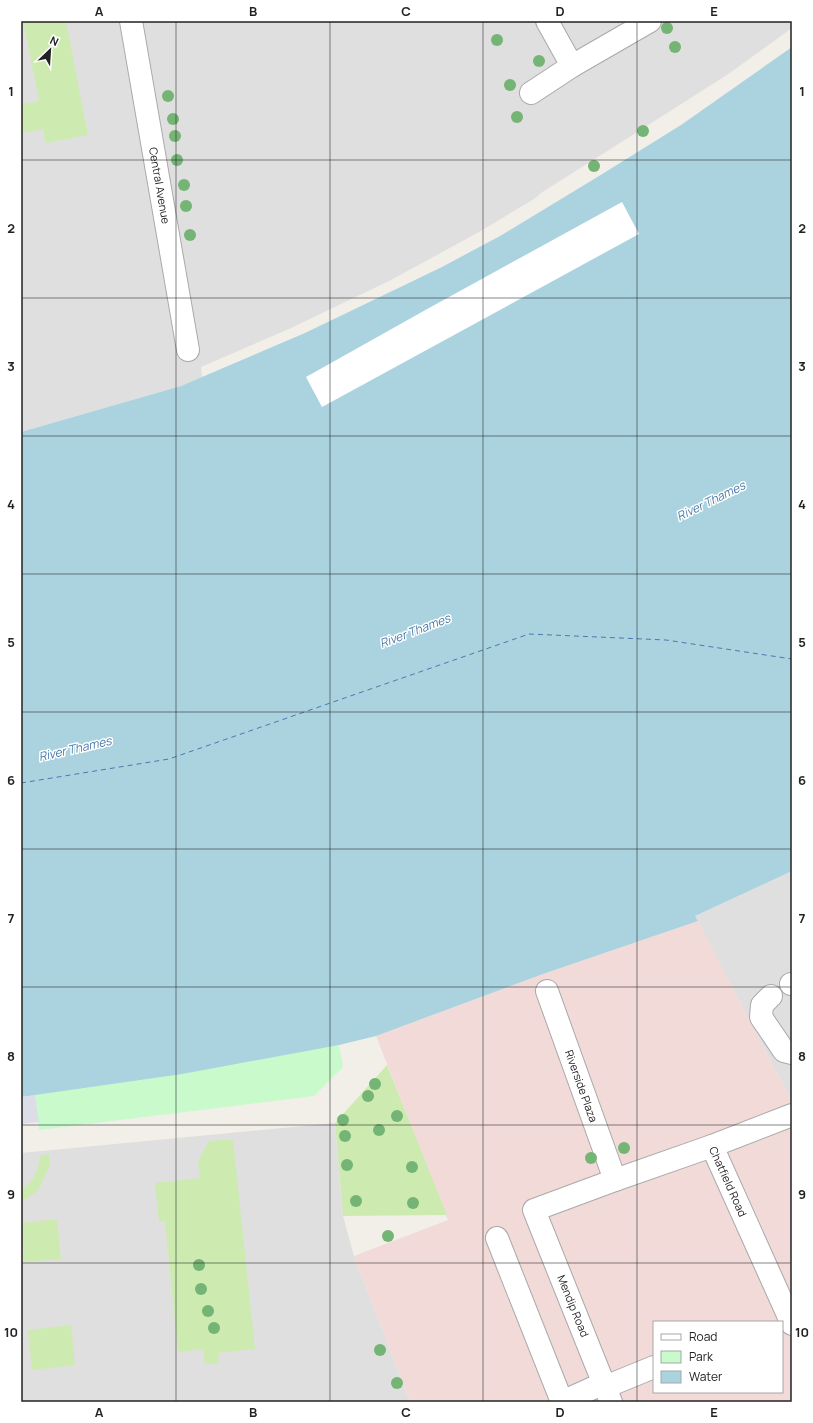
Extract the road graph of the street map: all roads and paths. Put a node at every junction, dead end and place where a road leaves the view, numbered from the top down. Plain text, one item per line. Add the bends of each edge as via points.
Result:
1 (131, 21) edge
2 (547, 21) edge
3 (650, 21) edge
4 (572, 66) junction
5 (532, 93) dead end
6 (188, 350) dead end
7 (547, 991) dead end
8 (771, 996) dead end
9 (792, 1053) edge
10 (792, 1115) edge
11 (712, 1146) junction
12 (614, 1180) junction
13 (534, 1210) joint
14 (497, 1238) dead end
15 (792, 1324) edge
16 (653, 1367) edge
17 (607, 1391) edge
18 (567, 1401) edge

1 - 6 street, Central Avenue
2 - 4 street
3 - 4 street
4 - 5 street
7 - 12 street, Riverside Plaza
8 - 9 street via 762,1005 760,1017 784,1051
10 - 11 street
11 - 12 street, Chatfield Road
11 - 15 street, Chatfield Road
12 - 13 street, Chatfield Road
13 - 17 street, Mendip Road
14 - 18 street via 562,1402
16 - 17 street
17 - 18 street

